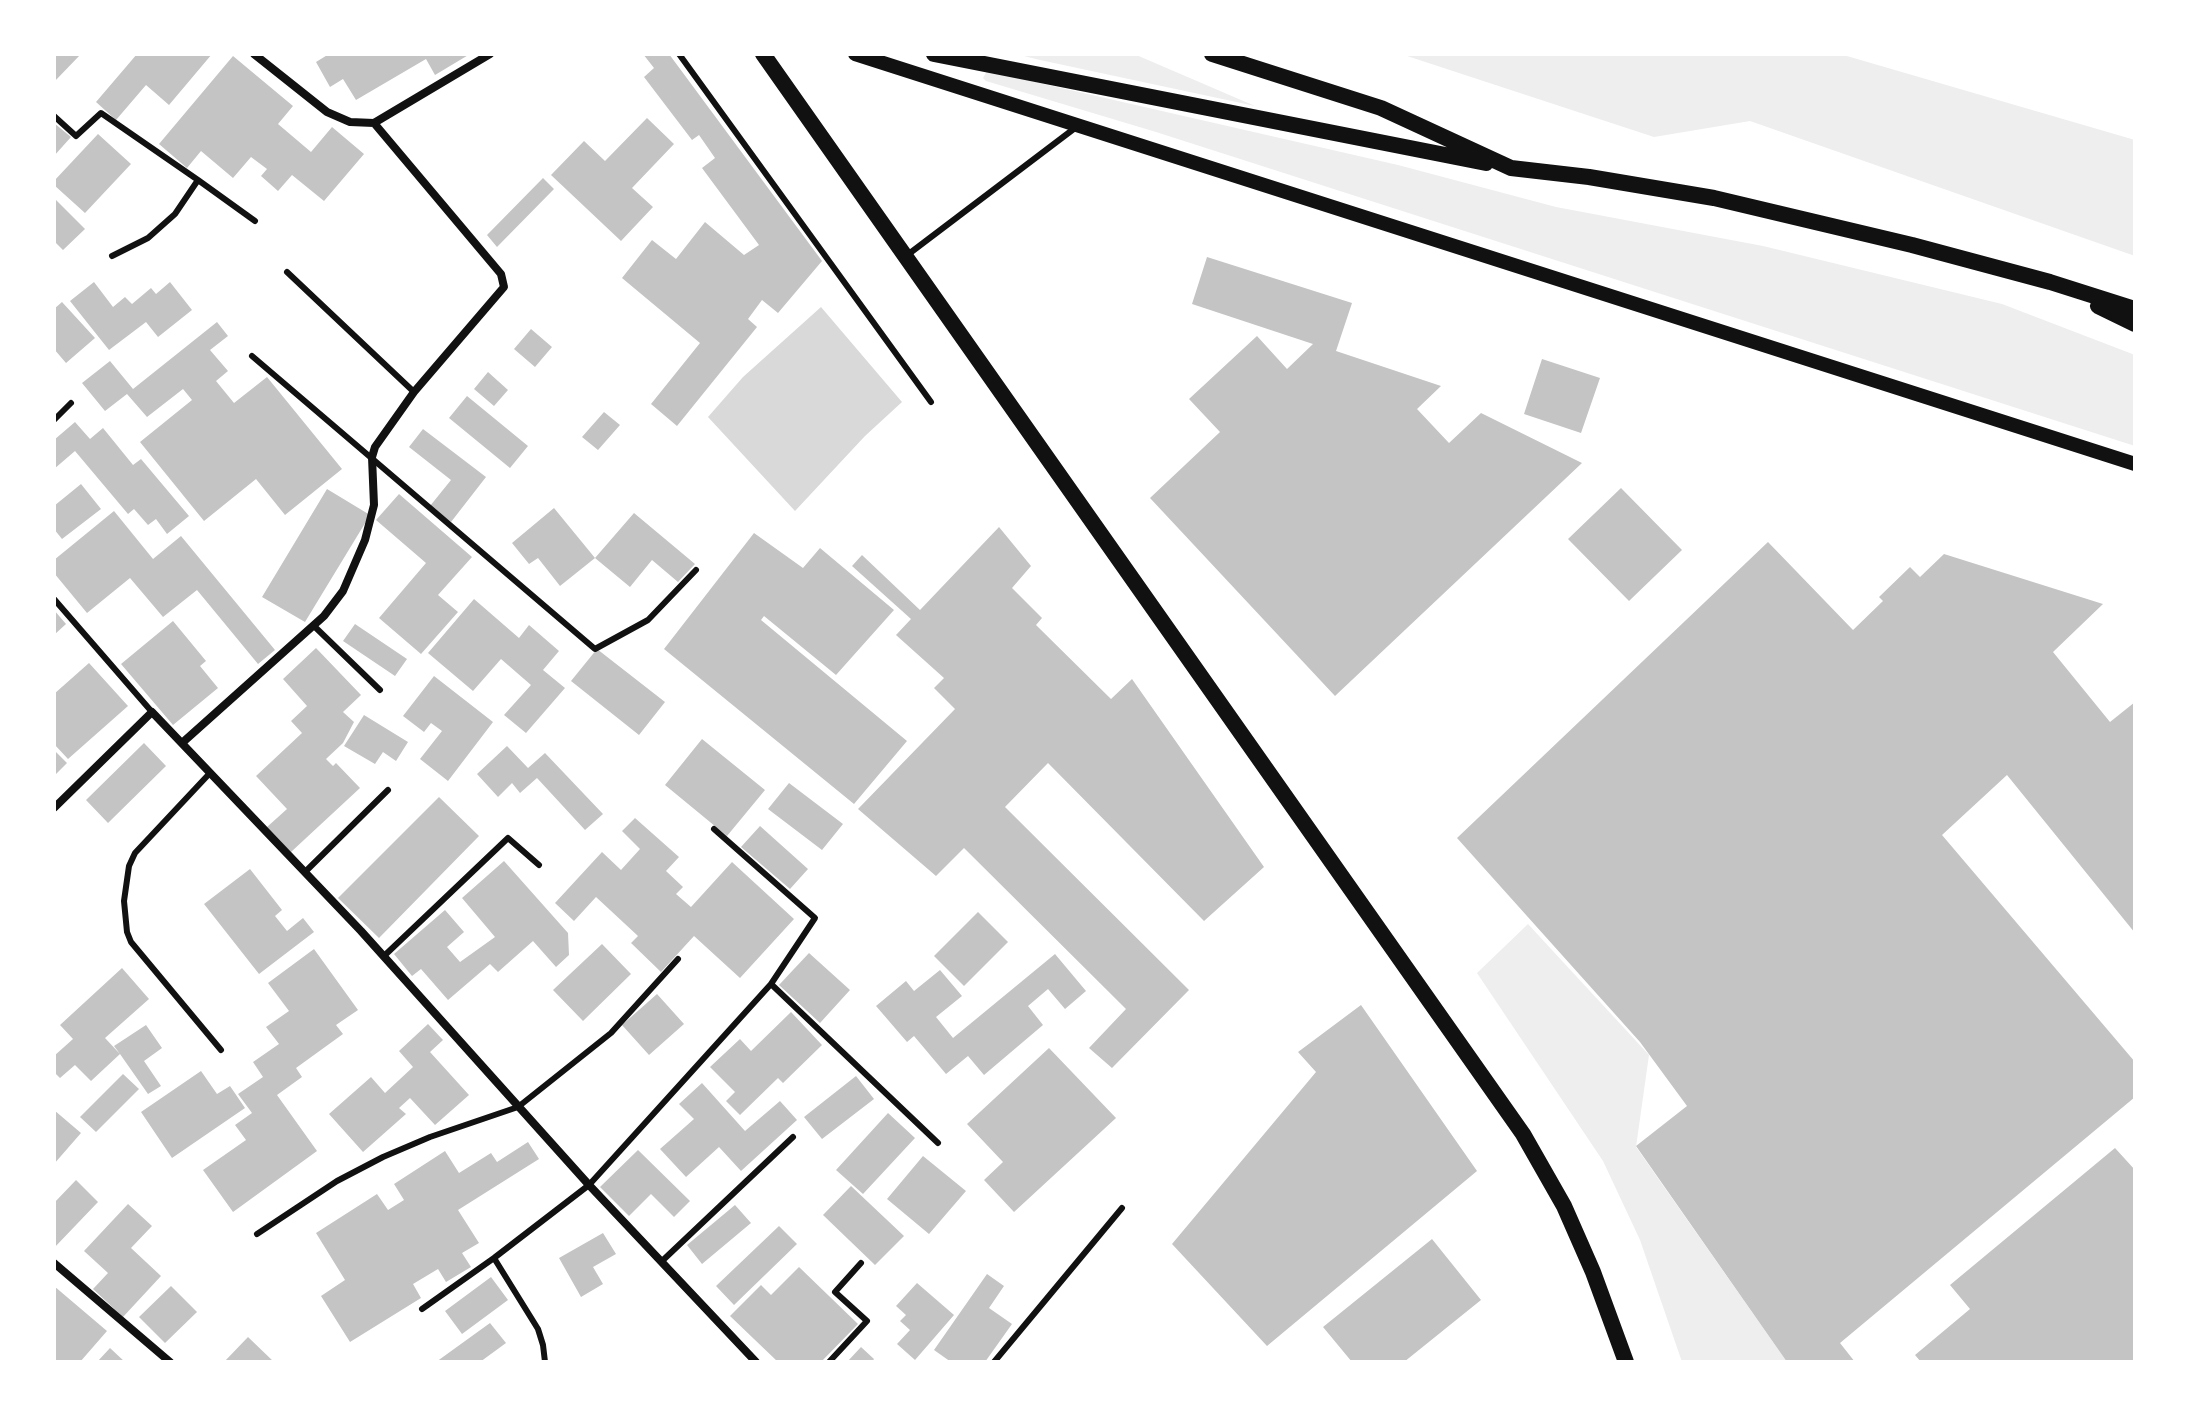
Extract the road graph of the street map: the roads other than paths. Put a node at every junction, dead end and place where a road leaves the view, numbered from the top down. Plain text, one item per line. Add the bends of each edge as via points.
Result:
1 (254, 54) edge
2 (490, 54) edge
3 (679, 54) edge
4 (763, 54) edge
5 (855, 54) edge
6 (934, 54) edge
7 (1212, 54) edge
8 (54, 116) edge
9 (374, 123) junction
10 (1078, 126) junction
11 (1511, 168) junction
12 (198, 180) junction
13 (255, 221) dead end
14 (112, 256) dead end
15 (906, 256) junction
16 (287, 272) dead end
17 (2050, 282) junction
18 (2135, 309) edge
19 (2135, 324) edge
20 (252, 356) dead end
21 (414, 392) junction
22 (931, 402) dead end
23 (71, 403) dead end
24 (54, 420) edge
25 (373, 462) junction
26 (2135, 464) edge
27 (696, 570) dead end
28 (54, 599) edge
29 (314, 626) junction
30 (380, 690) dead end
31 (152, 712) junction
32 (182, 743) junction
33 (210, 773) junction
34 (388, 790) dead end
35 (54, 808) edge
36 (714, 829) dead end
37 (539, 865) dead end
38 (305, 872) junction
39 (384, 956) junction
40 (678, 959) dead end
41 (771, 984) junction
42 (221, 1050) dead end
43 (518, 1107) junction
44 (793, 1137) dead end
45 (938, 1143) dead end
46 (589, 1185) junction
47 (1122, 1208) dead end
48 (257, 1234) dead end
49 (494, 1258) junction
50 (661, 1262) junction
51 (54, 1263) edge
52 (861, 1263) dead end
53 (422, 1309) dead end
54 (170, 1362) edge
55 (545, 1362) edge
56 (756, 1362) edge
57 (829, 1362) edge
58 (994, 1362) edge
59 (1626, 1362) edge

1 - 9 street via 327,112 350,122
2 - 9 street
3 - 22 lane
4 - 15 main road
5 - 10 street
6 - 11 main road
7 - 11 main road via 1381,108
8 - 12 lane via 76,136 101,113
9 - 21 street via 504,280 501,293
10 - 15 lane
10 - 26 street
11 - 17 main road via 1714,198
12 - 13 lane
12 - 14 lane via 175,214 148,238
15 - 59 main road via 1523,1134 1564,1206
16 - 21 lane
17 - 18 main road
17 - 19 main road
20 - 25 lane
21 - 25 street via 375,447
23 - 24 lane
25 - 27 lane via 595,649 648,620
25 - 29 street via 374,505 360,555 343,591
28 - 31 lane
29 - 30 lane
29 - 32 street
31 - 32 street
31 - 35 street
32 - 33 street
33 - 38 street
33 - 42 lane via 135,853 124,901 131,942
34 - 38 lane
36 - 41 lane via 815,918
37 - 39 lane via 508,838
38 - 39 street
39 - 43 street
40 - 43 lane via 611,1033
41 - 45 lane
41 - 46 lane
43 - 46 street
43 - 48 lane via 383,1157
44 - 50 lane
46 - 49 lane
46 - 50 street
47 - 58 lane
49 - 53 lane
49 - 55 lane via 538,1329
50 - 56 street
51 - 54 street
52 - 57 lane via 835,1292 867,1321

